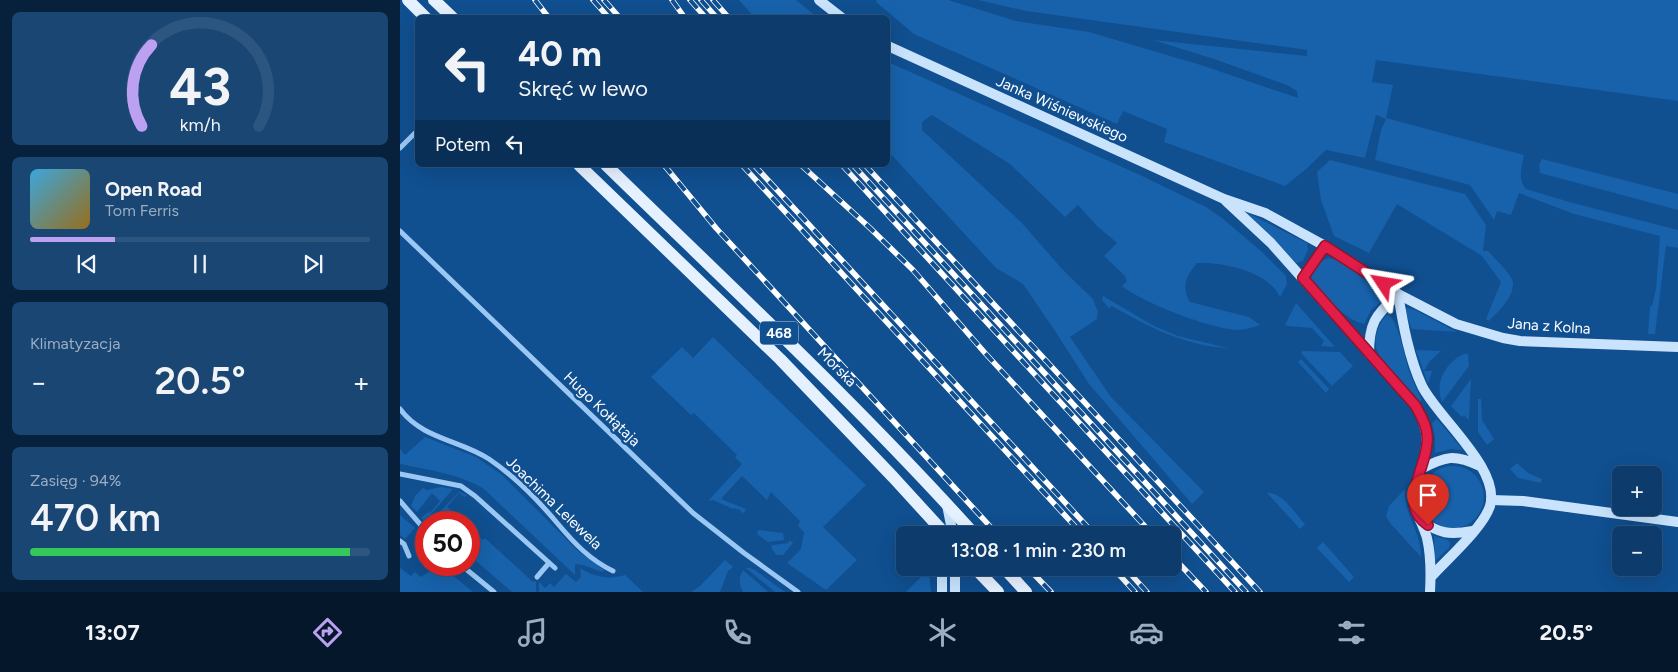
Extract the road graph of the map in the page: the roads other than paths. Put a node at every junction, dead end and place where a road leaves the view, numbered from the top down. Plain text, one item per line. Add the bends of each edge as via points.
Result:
1 (408, 0) edge
2 (434, 0) edge
3 (820, 0) edge
4 (423, 15) edge
5 (449, 15) edge
6 (838, 15) edge
7 (890, 47) edge
8 (415, 133) edge
9 (400, 148) edge
10 (582, 167) edge
11 (608, 167) edge
12 (1224, 199) junction
13 (400, 231) edge
14 (1325, 246) junction
15 (1303, 278) junction
16 (1398, 294) junction
17 (1678, 347) edge
18 (1369, 354) junction
19 (400, 410) edge
20 (1481, 467) junction
21 (1420, 469) junction
22 (400, 474) edge
23 (1491, 500) junction
24 (400, 501) edge
25 (947, 505) junction
26 (415, 518) edge
27 (1420, 520) junction
28 (1678, 522) edge
29 (938, 526) edge
30 (951, 526) edge
31 (967, 526) edge
32 (1473, 531) junction
33 (400, 541) edge
34 (409, 556) dead end
35 (549, 563) junction
36 (555, 568) dead end
37 (613, 571) dead end
38 (474, 576) edge
39 (942, 576) edge
40 (955, 576) edge
41 (983, 576) edge
42 (1011, 576) edge
43 (537, 577) dead end
44 (1431, 577) junction
45 (494, 592) edge
46 (798, 592) edge
47 (942, 592) edge
48 (955, 592) edge
49 (998, 592) edge
50 (1026, 592) edge
51 (1430, 592) edge

1 - 4 main road
2 - 5 main road
3 - 6 main road
7 - 12 main road, Janka Wiśniewskiego
8 - 9 street
10 - 29 main road, 468 via 780,359
11 - 25 main road, Morska / 468 via 805,358
12 - 14 main road, Janka Wiśniewskiego via 1266,213
12 - 15 main road, Janka Wiśniewskiego
13 - 46 street, Hugo Kołłątaja via 693,513
14 - 15 main road
14 - 16 main road, Janka Wiśniewskiego
15 - 18 main road, Janka Wiśniewskiego
16 - 17 main road, Jana z Kolna via 1456,324 1503,338 1532,342
16 - 18 main road via 1376,315
16 - 20 main road via 1421,384
18 - 21 main road, Janka Wiśniewskiego via 1415,405 1425,424 1427,443
19 - 37 street, Joachima Lelewela via 422,430 474,450 503,469 535,499 577,547
20 - 21 main road via 1462,458 1451,457
20 - 23 main road
21 - 27 main road via 1414,495
22 - 35 street via 460,486
23 - 28 main road via 1523,501
23 - 32 main road via 1487,514
24 - 26 street
25 - 30 main road
25 - 31 main road, Morska / 468
27 - 32 main road via 1447,534
27 - 44 main road via 1429,548
32 - 44 main road
33 - 34 street
35 - 36 street
35 - 43 street
38 - 45 street
39 - 47 main road
40 - 48 main road
41 - 49 main road
42 - 50 main road
44 - 51 main road

